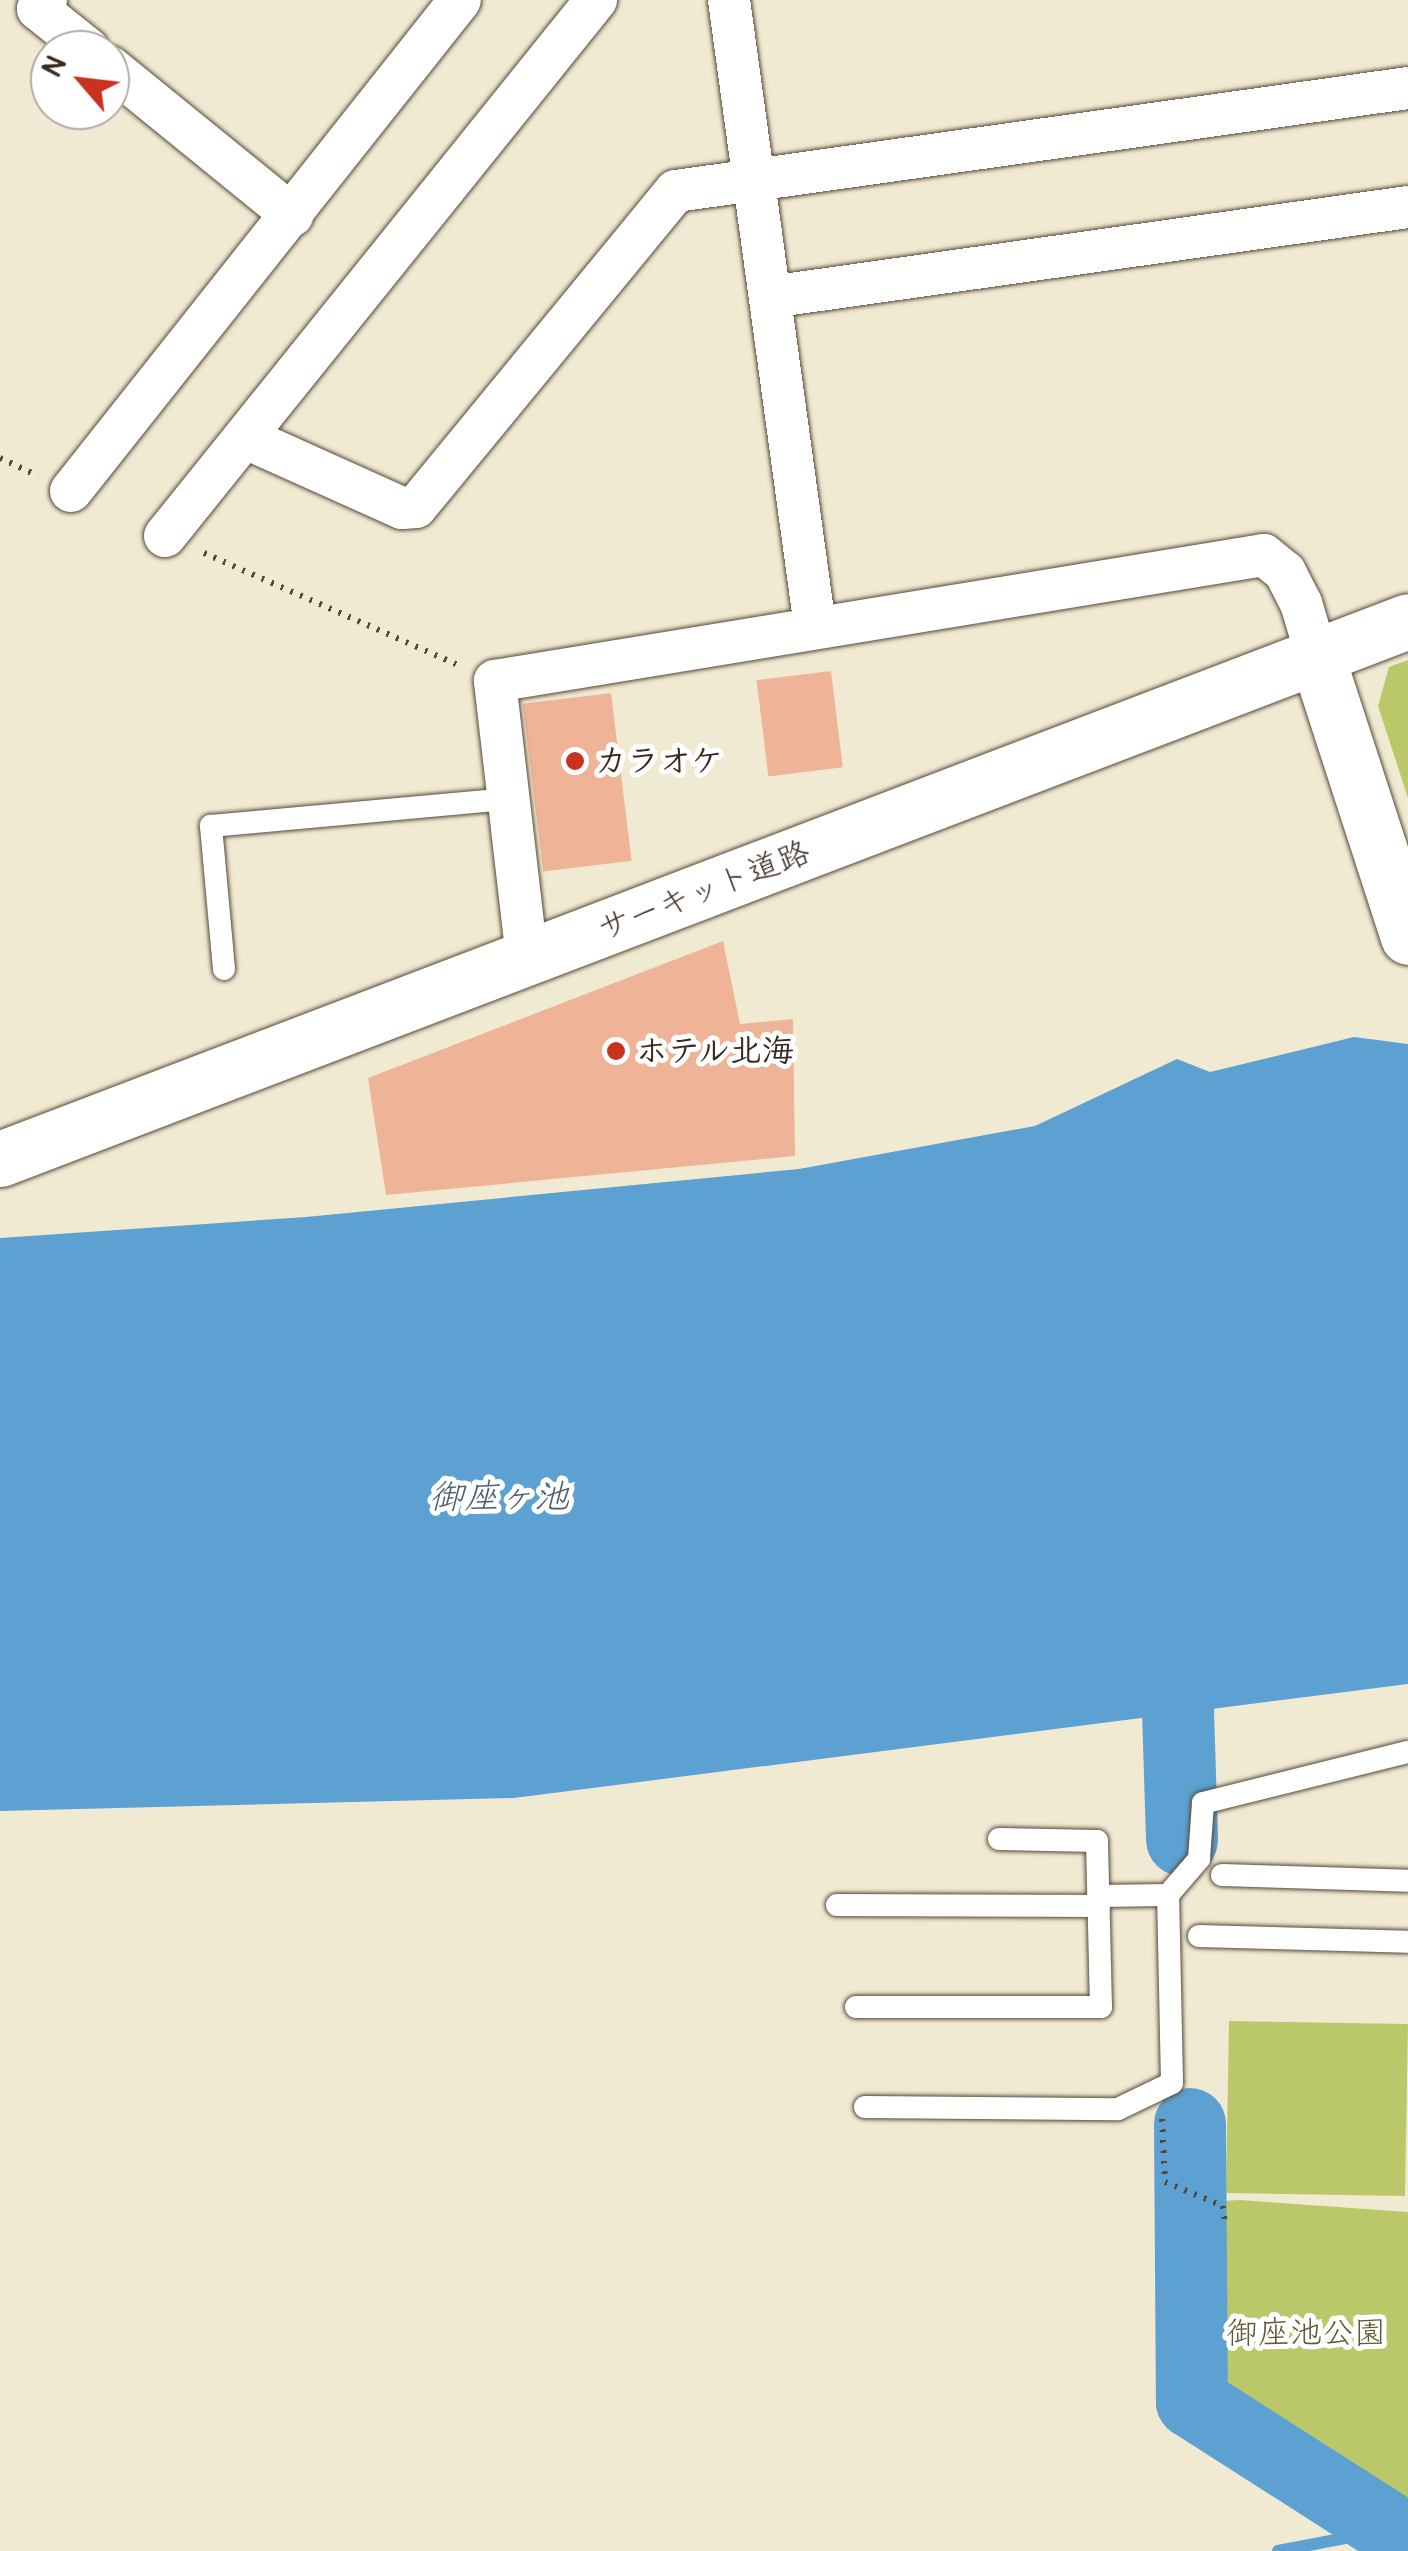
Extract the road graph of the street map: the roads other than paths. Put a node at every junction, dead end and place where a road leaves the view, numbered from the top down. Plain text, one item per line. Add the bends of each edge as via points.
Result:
1 (46, 0) edge
2 (460, 0) edge
3 (596, 0) edge
4 (729, 0) edge
5 (64, 30) edge
6 (130, 83) edge
7 (1408, 88) edge
8 (754, 178) junction
9 (1408, 207) edge
10 (292, 215) junction
11 (770, 297) junction
12 (246, 438) junction
13 (71, 491) road end
14 (165, 536) road end
15 (1408, 621) edge
16 (815, 627) junction
17 (1318, 660) junction
18 (509, 799) junction
19 (1408, 937) edge
20 (528, 958) junction
21 (224, 970) dead end
22 (0, 1158) edge
23 (1408, 1752) edge
24 (999, 1839) dead end
25 (1222, 1875) dead end
26 (1408, 1881) edge
27 (1168, 1896) junction
28 (1099, 1901) junction
29 (838, 1904) dead end
30 (1199, 1936) dead end
31 (1408, 1942) edge
32 (856, 2007) dead end
33 (866, 2108) dead end

1 - 5 street via 38,9
2 - 10 street
3 - 12 street
4 - 8 street
6 - 10 street
7 - 8 street
8 - 11 street
8 - 12 street via 676,192 416,506 402,508
9 - 11 street
10 - 13 street
11 - 16 street
12 - 14 street
15 - 17 street, サーキット道路
16 - 17 street via 1264,555 1285,572 1301,603
16 - 18 street via 495,681
17 - 19 street
17 - 20 street, サーキット道路
18 - 20 street
18 - 21 lane via 211,826
20 - 22 street, サーキット道路
23 - 27 lane via 1203,1803 1199,1860
24 - 28 lane via 1097,1841
25 - 26 lane
27 - 28 lane
27 - 33 lane via 1172,2083 1118,2108
28 - 29 lane
28 - 32 lane via 1101,2008
30 - 31 lane

